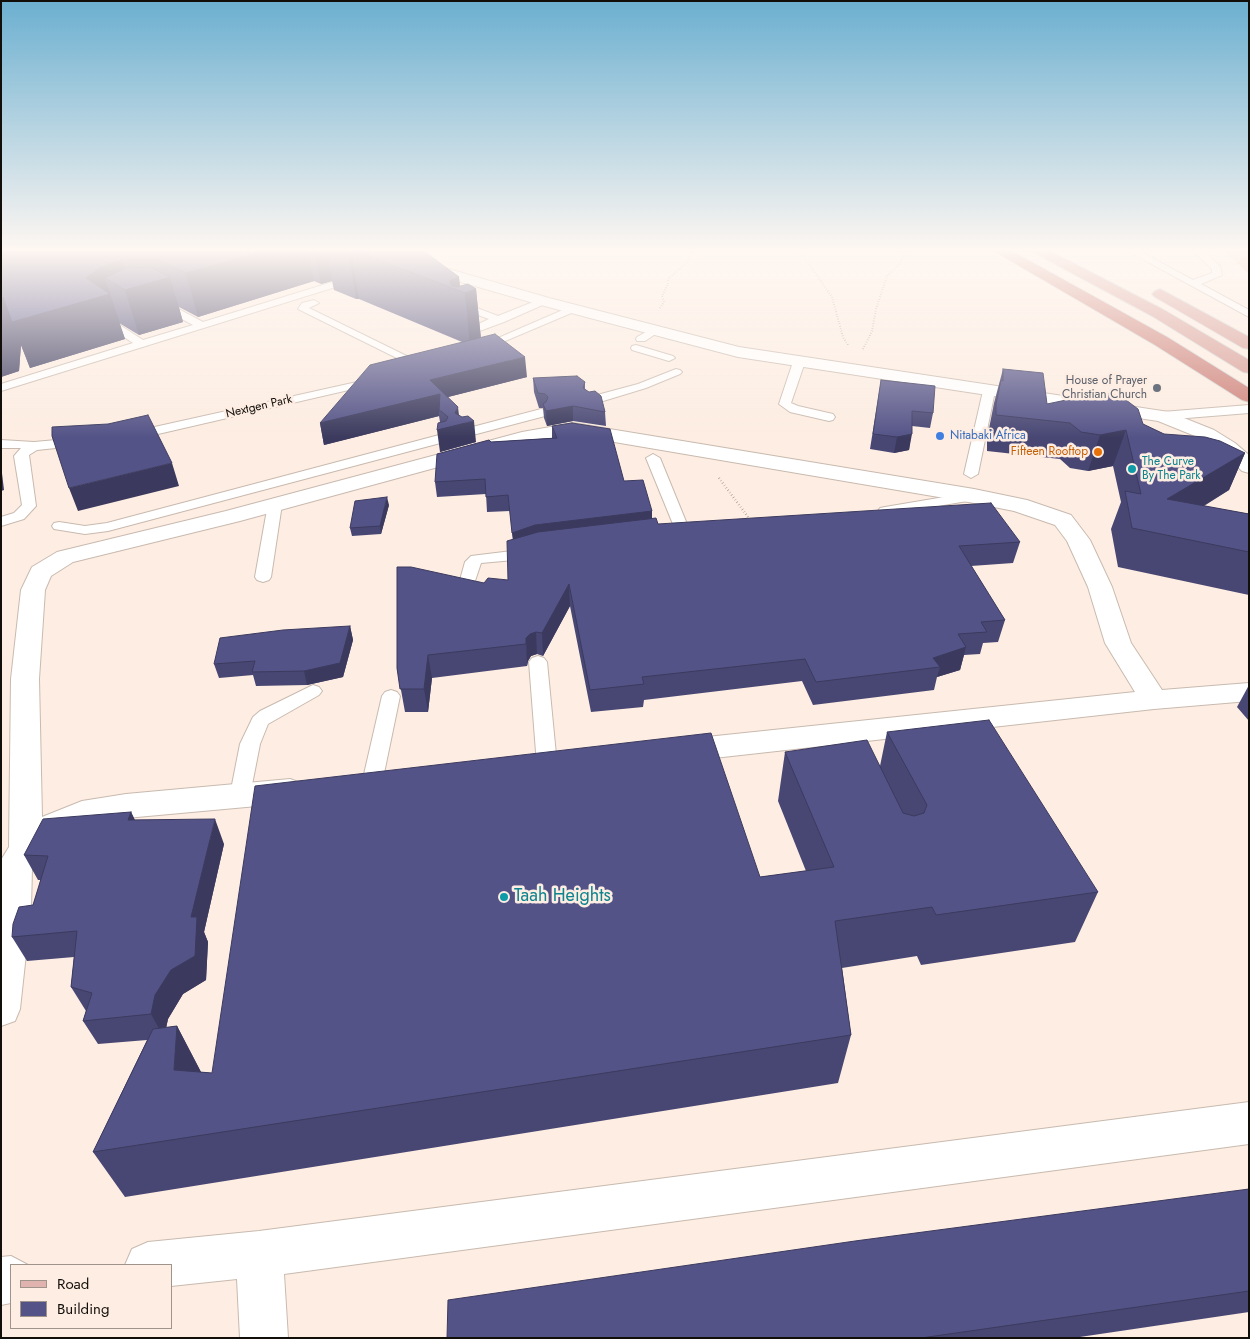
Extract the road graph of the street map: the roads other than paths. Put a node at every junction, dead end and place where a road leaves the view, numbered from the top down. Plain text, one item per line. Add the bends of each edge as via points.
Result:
1 (177, 312) edge
2 (246, 312) edge
3 (311, 312) edge
4 (480, 312) edge
5 (517, 312) edge
6 (564, 312) edge
7 (580, 312) edge
8 (1110, 312) edge
9 (1157, 312) edge
10 (1193, 312) edge
11 (120, 314) edge
12 (500, 320) junction
13 (203, 326) junction
14 (462, 334) dead end
15 (643, 339) junction
16 (1249, 344) edge
17 (143, 345) junction
18 (473, 351) edge
19 (669, 358) dead end
20 (799, 362) junction
21 (1249, 368) edge
22 (404, 372) edge
23 (676, 372) dead end
24 (386, 378) edge
25 (1, 388) edge
26 (989, 391) junction
27 (1249, 396) edge
28 (590, 401) edge
29 (1249, 409) edge
30 (541, 413) edge
31 (829, 417) dead end
32 (1165, 423) junction
33 (465, 433) edge
34 (443, 438) edge
35 (116, 440) edge
36 (88, 442) edge
37 (1, 444) edge
38 (34, 446) junction
39 (653, 458) dead end
40 (1249, 466) edge
41 (971, 474) dead end
42 (974, 496) junction
43 (276, 504) junction
44 (874, 512) edge
45 (1, 522) edge
46 (58, 526) dead end
47 (663, 532) edge
48 (546, 546) edge
49 (263, 577) dead end
50 (466, 587) edge
51 (538, 662) dead end
52 (313, 691) dead end
53 (1249, 692) edge
54 (391, 696) dead end
55 (1154, 700) junction
56 (649, 754) edge
57 (549, 765) edge
58 (358, 784) joint
59 (240, 795) junction
60 (26, 849) junction
61 (1, 1009) edge
62 (1249, 1123) edge
63 (259, 1254) junction
64 (158, 1264) edge
65 (264, 1338) edge

1 - 13 lane
2 - 13 lane
3 - 22 lane via 427,366
4 - 12 lane
5 - 12 lane
6 - 18 lane
7 - 15 street
8 - 27 highway
9 - 21 highway
10 - 16 highway
11 - 17 lane via 108,322
12 - 14 lane
13 - 17 lane
15 - 19 lane
15 - 20 street
17 - 25 lane
20 - 26 street via 852,364
20 - 31 lane via 785,404
23 - 28 lane
24 - 35 lane, Nextgen Park
26 - 32 street
26 - 41 lane
29 - 32 lane
30 - 33 lane
32 - 40 street via 1207,434
34 - 46 lane via 108,527 85,530
36 - 38 lane
37 - 38 lane
38 - 45 lane via 21,456 29,506 19,516
39 - 47 lane via 687,529
42 - 43 street via 573,429 529,436
42 - 44 lane
42 - 55 street via 1019,505 1063,520 1078,540 1100,587 1118,643
43 - 49 lane
43 - 60 street via 65,557 41,572 33,590 26,670
48 - 50 lane via 514,555 476,559
51 - 57 lane
52 - 59 lane via 260,721 250,744
53 - 55 street
54 - 58 lane
55 - 56 street via 846,742
58 - 59 street
59 - 60 street via 82,813 40,834
60 - 61 street via 15,866
62 - 63 street
63 - 64 street
63 - 65 street

